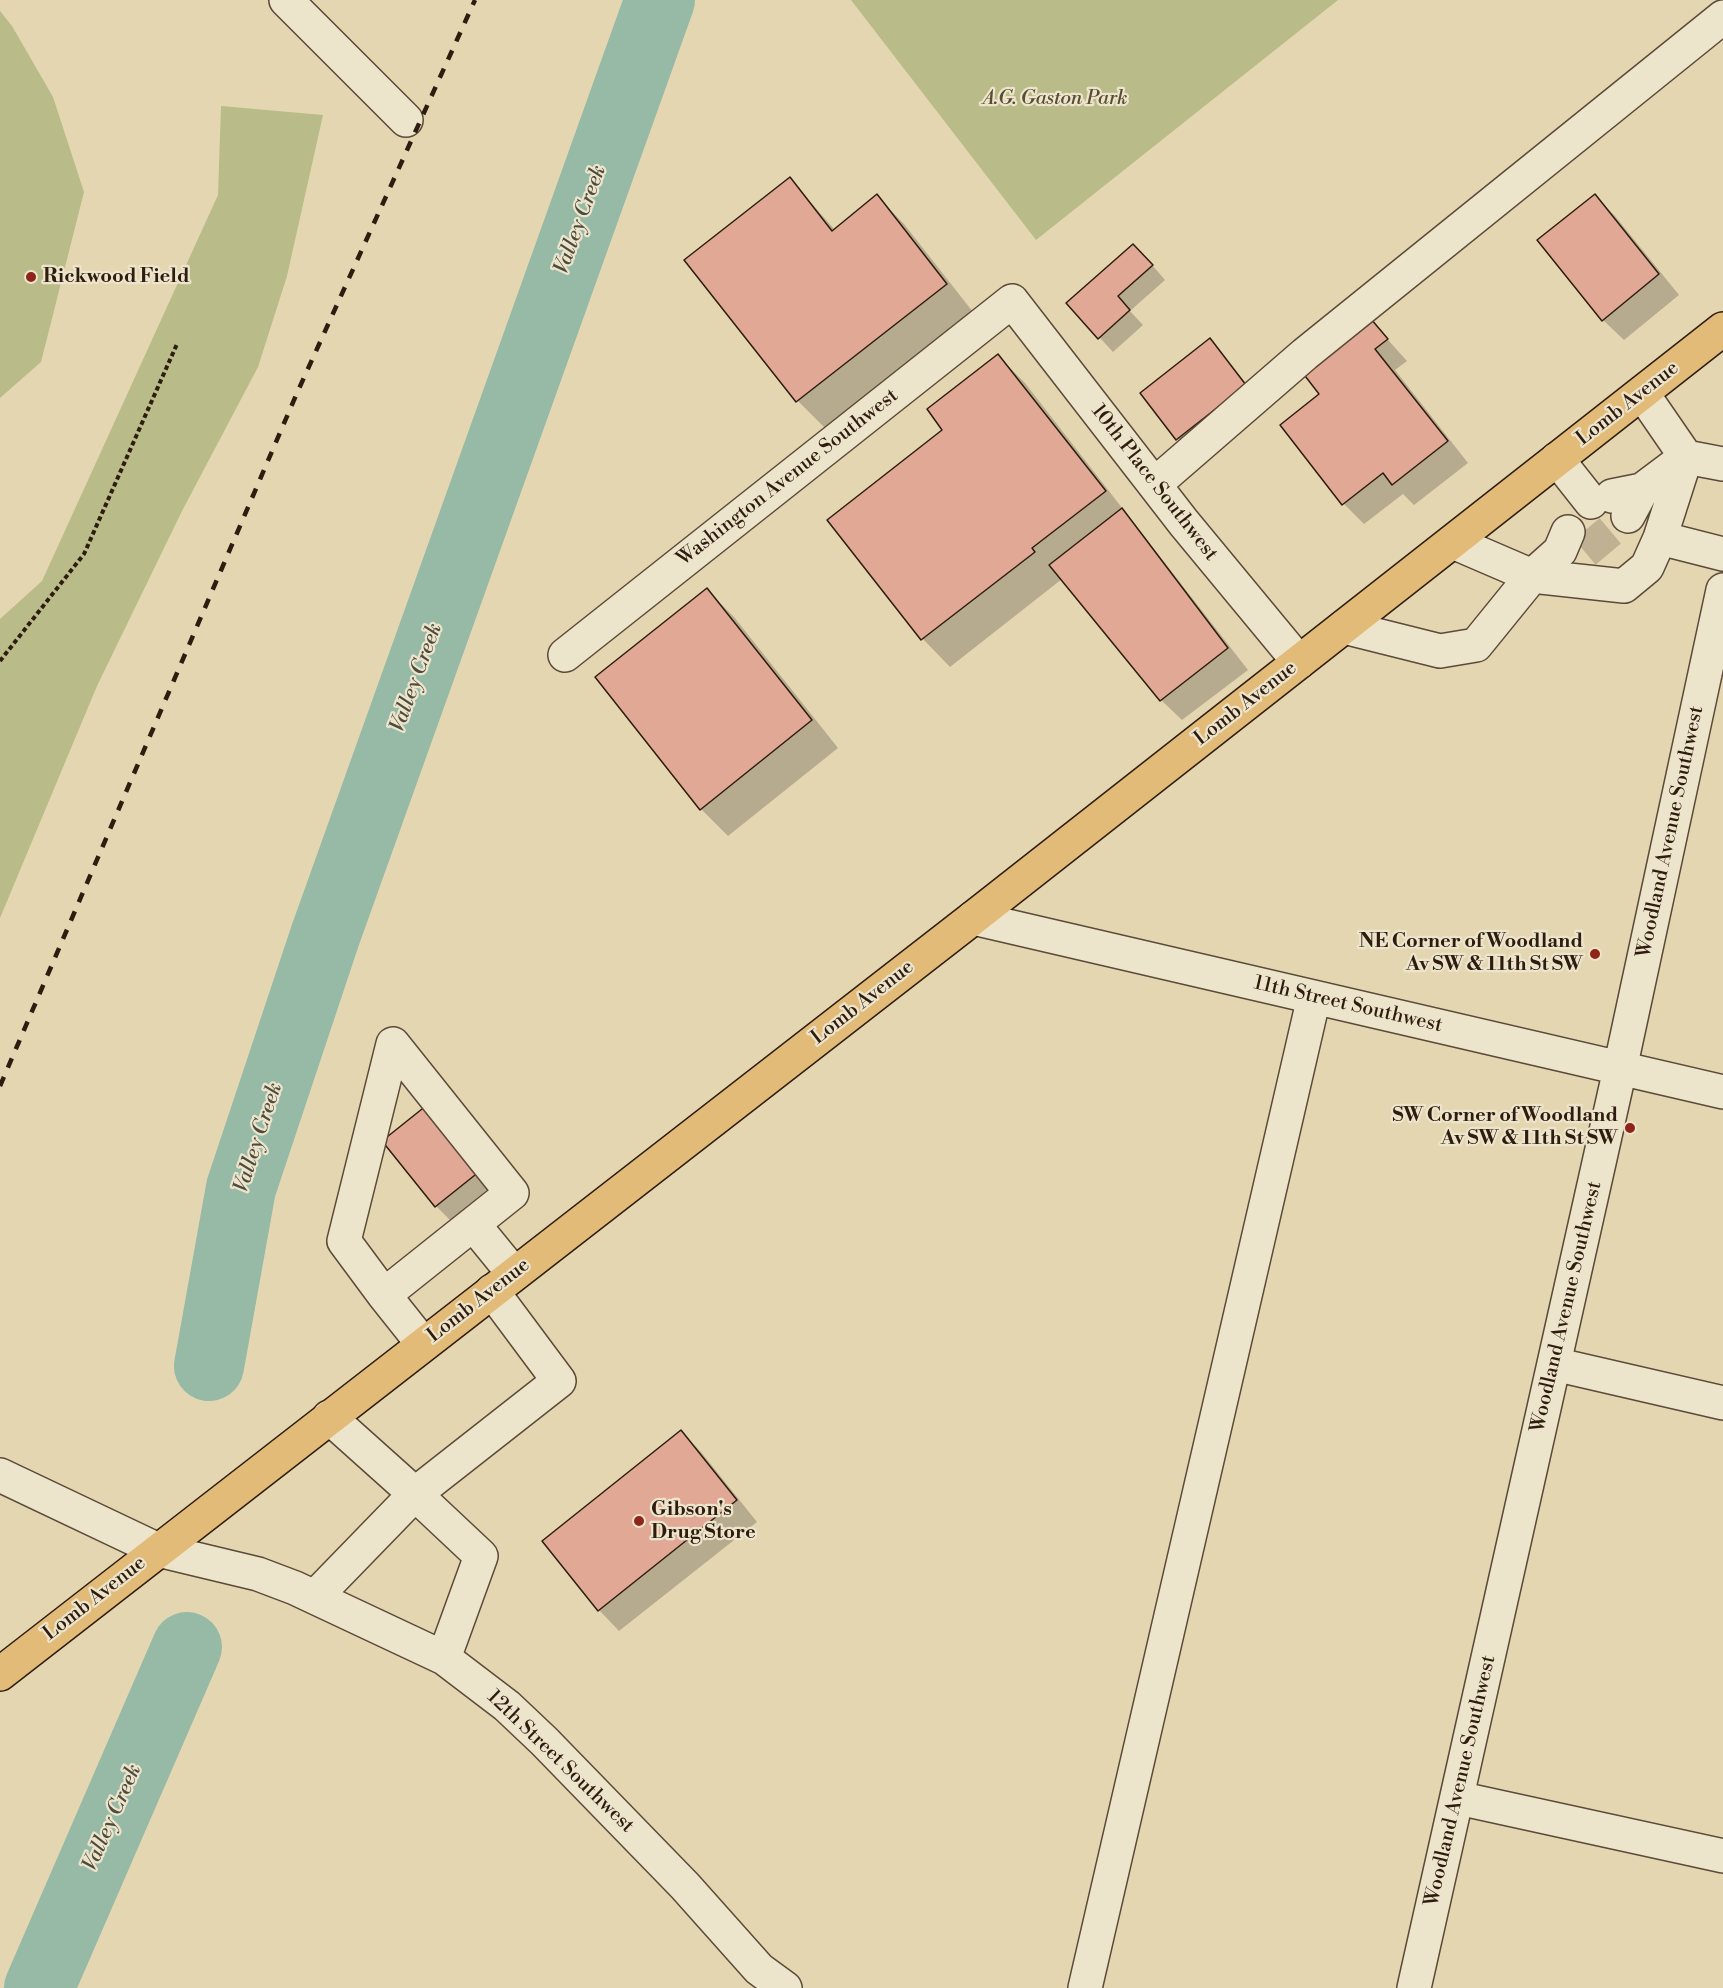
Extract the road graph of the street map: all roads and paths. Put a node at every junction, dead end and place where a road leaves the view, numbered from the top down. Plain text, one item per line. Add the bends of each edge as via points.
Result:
1 (286, 0) edge
2 (1723, 17) edge
3 (406, 120) dead end
4 (1012, 301) joint
5 (1723, 329) edge
6 (177, 344) dead end
7 (1642, 393) junction
8 (1686, 457) junction
9 (1557, 459) junction
10 (1723, 464) edge
11 (1155, 484) junction
12 (1660, 538) junction
13 (1453, 542) junction
14 (1571, 545) tunnel mouth
15 (1723, 554) edge
16 (1532, 576) junction
17 (1723, 590) edge
18 (1344, 627) junction
19 (565, 655) dead end
20 (0, 661) edge
21 (1299, 662) junction
22 (973, 918) junction
23 (1314, 997) junction
24 (1620, 1069) junction
25 (1723, 1092) edge
26 (474, 1225) junction
27 (503, 1282) junction
28 (384, 1295) junction
29 (423, 1344) junction
30 (1554, 1364) junction
31 (1723, 1403) edge
32 (329, 1417) junction
33 (0, 1475) edge
34 (415, 1494) junction
35 (158, 1550) junction
36 (315, 1597) junction
37 (444, 1658) junction
38 (0, 1674) edge
39 (1458, 1798) junction
40 (1723, 1856) edge
41 (737, 1947) junction
42 (744, 1988) edge
43 (785, 1988) edge
44 (1085, 1988) edge
45 (1414, 1988) edge

1 - 3 street
2 - 11 street via 1305,354
4 - 11 street, 10th Place Southwest
4 - 19 street, Washington Avenue Southwest
5 - 7 main road, Lomb Avenue
6 - 20 path via 84,554
7 - 8 street
7 - 9 main road, Lomb Avenue
8 - 9 street via 1618,501
8 - 10 street
8 - 12 street
9 - 13 main road, Lomb Avenue
11 - 21 street, 10th Place Southwest
12 - 15 street
12 - 16 street via 1647,567 1624,586
13 - 16 street
13 - 18 main road, Lomb Avenue
14 - 16 street
16 - 18 street via 1476,645 1440,651
17 - 24 street, Woodland Avenue Southwest
18 - 21 main road, Lomb Avenue
21 - 22 main road, Lomb Avenue
22 - 23 street, 11th Street Southwest
22 - 27 main road, Lomb Avenue
23 - 24 street, 11th Street Southwest
23 - 44 street
24 - 25 street, 11th Street Southwest
24 - 30 street, Woodland Avenue Southwest
26 - 27 street
26 - 28 street
26 - 28 street via 512,1193 393,1044 344,1241
27 - 29 main road, Lomb Avenue
27 - 34 street via 559,1381
28 - 29 street
29 - 32 main road, Lomb Avenue
30 - 31 street
30 - 39 street, Woodland Avenue Southwest
32 - 34 street
32 - 35 main road, Lomb Avenue
33 - 35 street, 12th Street Southwest
34 - 36 street
34 - 37 street via 481,1556
35 - 36 street, 12th Street Southwest via 258,1574
35 - 38 main road, Lomb Avenue
36 - 37 street, 12th Street Southwest
37 - 41 street, 12th Street Southwest via 507,1706 544,1741 685,1886
39 - 40 street
39 - 45 street, Woodland Avenue Southwest
41 - 42 street
41 - 43 street, 12th Street Southwest

